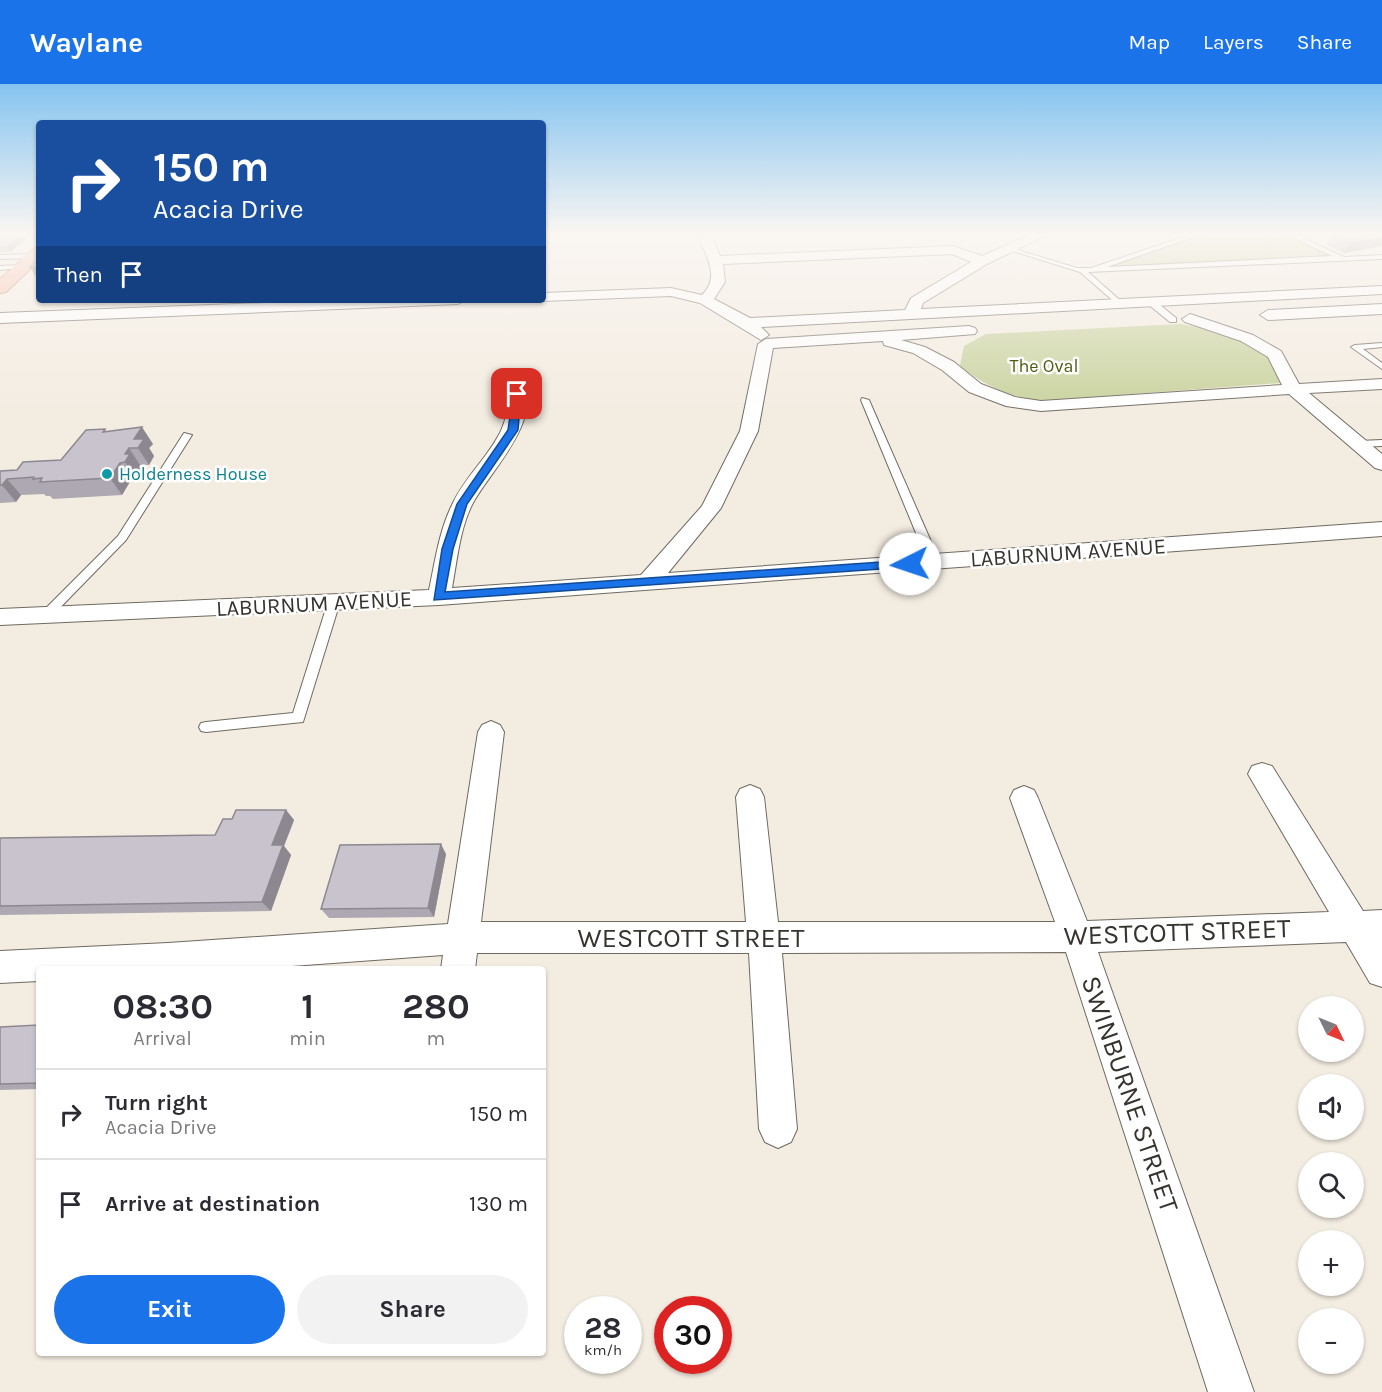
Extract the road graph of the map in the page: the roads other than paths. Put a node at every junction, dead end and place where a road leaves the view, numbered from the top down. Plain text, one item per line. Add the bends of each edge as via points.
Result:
1 (619, 294) edge
2 (680, 294) edge
3 (711, 294) edge
4 (927, 294) edge
5 (1108, 294) edge
6 (1311, 294) edge
7 (546, 297) edge
8 (705, 300) junction
9 (382, 303) edge
10 (1152, 303) junction
11 (1119, 304) junction
12 (1382, 309) edge
13 (911, 316) junction
14 (1258, 316) dead end
15 (1235, 317) dead end
16 (0, 318) edge
17 (1181, 320) junction
18 (1150, 321) dead end
19 (747, 323) junction
20 (873, 338) junction
21 (766, 344) junction
22 (1382, 345) edge
23 (948, 366) junction
24 (1382, 367) edge
25 (514, 383) dead end
26 (1382, 384) edge
27 (1293, 389) junction
28 (865, 400) dead end
29 (187, 435) dead end
30 (1382, 443) edge
31 (1358, 444) junction
32 (1382, 464) edge
33 (1382, 529) edge
34 (934, 562) junction
35 (647, 583) junction
36 (439, 597) junction
37 (334, 602) junction
38 (46, 615) junction
39 (0, 617) edge
40 (206, 728) dead end
41 (491, 732) dead end
42 (1262, 774) dead end
43 (750, 797) dead end
44 (1024, 798) dead end
45 (1369, 925) edge
46 (1077, 937) junction
47 (764, 939) junction
48 (460, 954) edge
49 (166, 964) edge
50 (36, 966) edge
51 (55, 966) edge
52 (0, 967) edge
53 (1382, 971) edge
54 (778, 1129) dead end
55 (1232, 1392) edge

1 - 7 street
2 - 8 street
3 - 8 street
4 - 13 street via 916,301
5 - 11 lane
6 - 10 street
8 - 19 street
9 - 16 street
10 - 11 street
10 - 17 lane
11 - 13 street
12 - 14 street
13 - 19 street
15 - 17 street
17 - 18 street
17 - 27 street via 1247,338 1275,354
19 - 21 street
20 - 21 street
20 - 23 street via 919,350
20 - 23 street via 982,330 952,345
21 - 35 street via 749,430 716,498
22 - 24 lane via 1355,347
23 - 27 street via 975,388 1012,402 1041,406
25 - 36 street via 517,394 513,430 462,504
26 - 27 street
27 - 31 street
28 - 34 lane
29 - 38 lane via 122,538
30 - 31 lane
31 - 32 street
33 - 34 street, LABURNUM AVENUE
34 - 35 street, LABURNUM AVENUE
35 - 36 street, LABURNUM AVENUE
36 - 37 street, LABURNUM AVENUE
37 - 38 street, LABURNUM AVENUE
37 - 40 lane via 298,718
38 - 39 street, LABURNUM AVENUE
41 - 48 street
42 - 45 street
43 - 47 street
44 - 46 street, SWINBURNE STREET
45 - 46 street, WESTCOTT STREET
45 - 53 street
46 - 47 street, WESTCOTT STREET
46 - 55 street, SWINBURNE STREET
47 - 48 street, WESTCOTT STREET
47 - 54 street
48 - 49 street, WESTCOTT STREET
49 - 51 street, WESTCOTT STREET
50 - 52 street, WESTCOTT STREET

